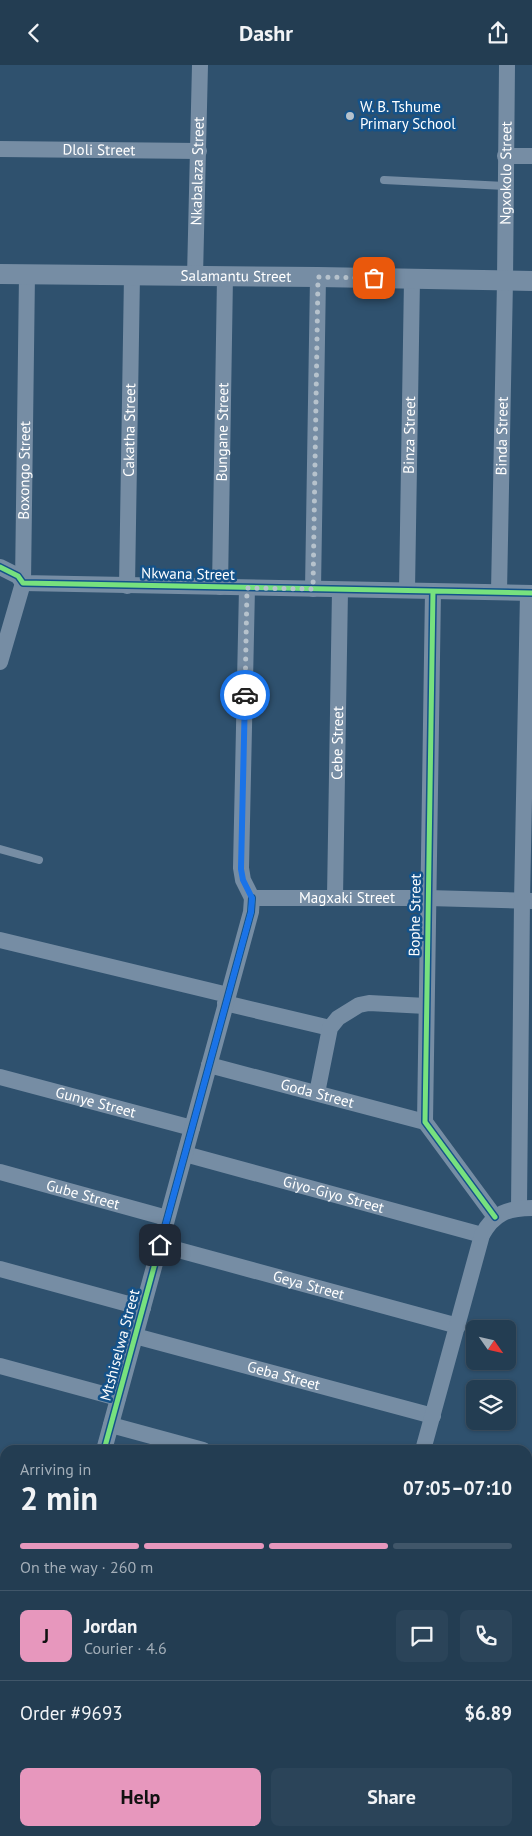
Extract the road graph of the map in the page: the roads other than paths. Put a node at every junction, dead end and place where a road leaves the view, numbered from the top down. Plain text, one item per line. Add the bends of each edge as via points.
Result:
1 (200, 65) edge
2 (506, 65) edge
3 (0, 149) edge
4 (198, 151) junction
5 (505, 156) junction
6 (532, 156) edge
7 (384, 180) dead end
8 (505, 186) junction
9 (0, 274) edge
10 (27, 274) junction
11 (132, 275) junction
12 (195, 276) junction
13 (225, 277) junction
14 (318, 277) junction
15 (412, 279) junction
16 (505, 281) junction
17 (532, 281) edge
18 (0, 567) edge
19 (22, 583) junction
20 (127, 585) junction
21 (220, 587) junction
22 (247, 588) junction
23 (313, 589) junction
24 (340, 590) junction
25 (407, 590) junction
26 (433, 591) junction
27 (499, 592) junction
28 (530, 593) edge
29 (0, 662) edge
30 (0, 849) edge
31 (39, 860) dead end
32 (335, 897) junction
33 (252, 898) junction
34 (428, 898) junction
35 (527, 901) edge
36 (0, 939) edge
37 (226, 999) junction
38 (426, 1006) junction
39 (330, 1028) junction
40 (209, 1065) junction
41 (0, 1077) edge
42 (317, 1093) junction
43 (425, 1122) junction
44 (192, 1128) junction
45 (185, 1154) junction
46 (0, 1172) edge
47 (525, 1208) edge
48 (495, 1217) junction
49 (167, 1218) junction
50 (482, 1235) junction
51 (160, 1245) junction
52 (0, 1269) edge
53 (142, 1308) junction
54 (458, 1325) junction
55 (135, 1335) junction
56 (0, 1366) edge
57 (118, 1398) junction
58 (433, 1416) junction
59 (111, 1425) junction
60 (105, 1445) edge
61 (185, 1445) edge
62 (424, 1445) edge

1 - 4 street, Nkabalaza Street
2 - 5 street, Ngxokolo Street
3 - 4 street, Dloli Street
4 - 12 street, Nkabalaza Street
5 - 6 street
5 - 8 street, Ngxokolo Street
7 - 8 lane
8 - 16 street, Ngxokolo Street
9 - 10 street, Salamantu Street
10 - 11 street, Salamantu Street
10 - 19 street, Boxongo Street
11 - 12 street, Salamantu Street
11 - 20 street, Cakatha Street
12 - 13 street, Salamantu Street
13 - 14 street, Salamantu Street
13 - 21 street, Bungane Street
14 - 15 street, Salamantu Street
14 - 23 street
15 - 16 street, Salamantu Street
15 - 25 street, Binza Street
16 - 17 street, Salamantu Street
16 - 27 street, Binda Street
18 - 19 street via 18,576
19 - 20 street, Nkwana Street
19 - 29 street, Boxongo Street
20 - 21 street, Nkwana Street
21 - 22 street, Nkwana Street
22 - 23 street, Nkwana Street
22 - 33 street via 241,869
23 - 24 street, Nkwana Street
24 - 25 street, Nkwana Street
24 - 32 street, Cebe Street
25 - 26 street, Nkwana Street
26 - 27 street, Nkwana Street
26 - 34 street, Bophe Street
27 - 28 street, Nkwana Street
28 - 35 street
30 - 31 lane
32 - 33 street, Magxaki Street
32 - 34 street, Magxaki Street
33 - 37 street, Mtshiselwa Street via 251,912
34 - 35 street, Magxaki Street
34 - 38 street, Bophe Street
35 - 47 street
36 - 37 street
37 - 39 street
37 - 40 street, Mtshiselwa Street
38 - 39 street via 359,1005 338,1018
38 - 43 street, Bophe Street
39 - 42 street
40 - 42 street, Goda Street
40 - 44 street, Mtshiselwa Street
41 - 44 street, Gunye Street
42 - 43 street, Goda Street
43 - 48 street
44 - 45 street, Mtshiselwa Street
45 - 49 street, Mtshiselwa Street
45 - 50 street, Giyo-Giyo Street
46 - 49 street, Gube Street
47 - 48 street
48 - 50 street
49 - 51 street, Mtshiselwa Street
50 - 54 street
51 - 53 street, Mtshiselwa Street
51 - 54 street, Geya Street
52 - 53 street
53 - 55 street, Mtshiselwa Street
54 - 58 street
55 - 57 street, Mtshiselwa Street
55 - 58 street, Geba Street
56 - 57 street
57 - 59 street, Mtshiselwa Street
58 - 62 street
59 - 60 street, Mtshiselwa Street
59 - 61 street

